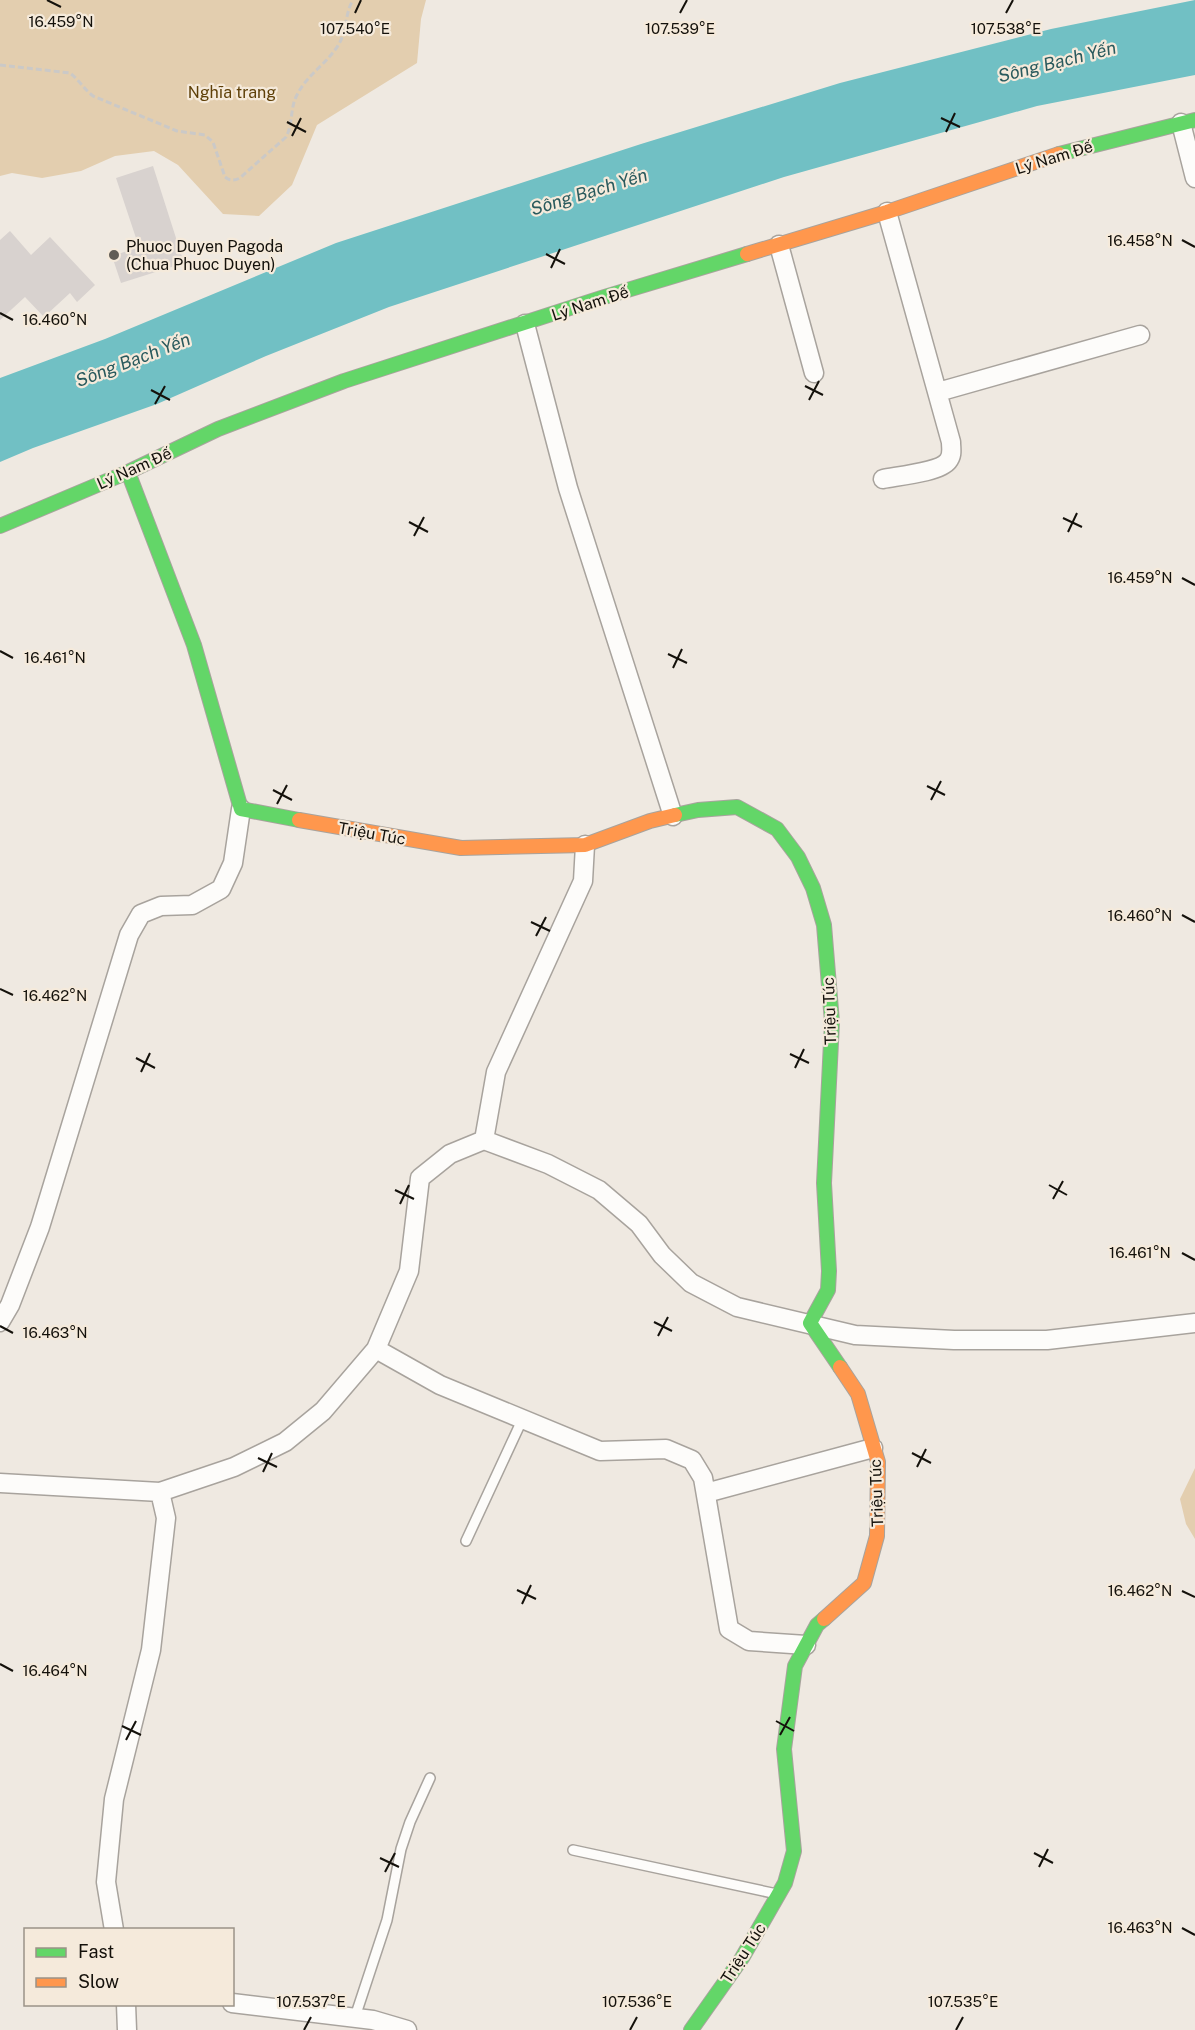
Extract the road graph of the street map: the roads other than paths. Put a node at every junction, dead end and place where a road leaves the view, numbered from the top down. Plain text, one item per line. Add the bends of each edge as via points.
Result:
1 (1188, 121) edge
2 (1195, 178) edge
3 (887, 212) junction
4 (779, 245) junction
5 (525, 324) junction
6 (1140, 335) dead end
7 (814, 373) dead end
8 (938, 392) junction
9 (128, 472) junction
10 (883, 479) dead end
11 (0, 526) edge
12 (241, 809) junction
13 (673, 816) junction
14 (585, 844) junction
15 (483, 1140) junction
16 (0, 1322) edge
17 (810, 1323) junction
18 (1195, 1323) edge
19 (376, 1349) junction
20 (523, 1418) junction
21 (873, 1448) junction
22 (0, 1483) edge
23 (160, 1492) junction
24 (706, 1493) junction
25 (466, 1541) dead end
26 (806, 1645) junction
27 (430, 1778) dead end
28 (573, 1850) dead end
29 (779, 1894) junction
30 (114, 1928) edge
31 (234, 2003) edge
32 (126, 2006) edge
33 (355, 2017) junction
34 (127, 2030) edge
35 (407, 2030) edge
36 (692, 2030) edge

1 - 2 street
1 - 3 street, Lý Nam Đế via 1068,151
3 - 4 street, Lý Nam Đế
3 - 8 street
4 - 5 street, Lý Nam Đế
4 - 7 street
5 - 9 street, Lý Nam Đế via 333,385 218,429
5 - 13 street via 571,499
6 - 8 street
8 - 10 street via 951,442 947,463
9 - 11 street, Lý Nam Đế
9 - 12 street via 195,645
12 - 14 street, Triệu Túc via 461,848
12 - 16 street via 233,863 221,889 192,905 161,906 141,914 129,935 40,1227
13 - 14 street, Triệu Túc
13 - 17 street, Triệu Túc via 737,807 777,829 798,857 824,924 832,1022 824,1183 829,1271 828,1290
14 - 15 street via 583,881 496,1072
15 - 17 street via 548,1164 599,1190 639,1224 662,1256 691,1283 737,1307
15 - 19 street via 450,1154 420,1178 409,1270
17 - 18 street via 855,1335 954,1340 1047,1340
17 - 21 street, Triệu Túc via 858,1394
19 - 20 street via 440,1385
19 - 23 street via 323,1411 285,1442 234,1467
20 - 24 street via 600,1451 666,1449 692,1460 703,1478
20 - 25 lane
21 - 24 street
21 - 26 street, Triệu Túc via 878,1462 877,1536 864,1583 817,1625
22 - 23 street
23 - 30 street via 166,1518 152,1650 114,1799 106,1882
24 - 26 street via 729,1629 749,1641
26 - 29 street, Triệu Túc via 795,1666 784,1749 794,1851
27 - 33 lane via 401,1849 387,1920
28 - 29 lane
29 - 36 street, Triệu Túc via 742,1958
31 - 33 street
32 - 34 street
33 - 35 street

